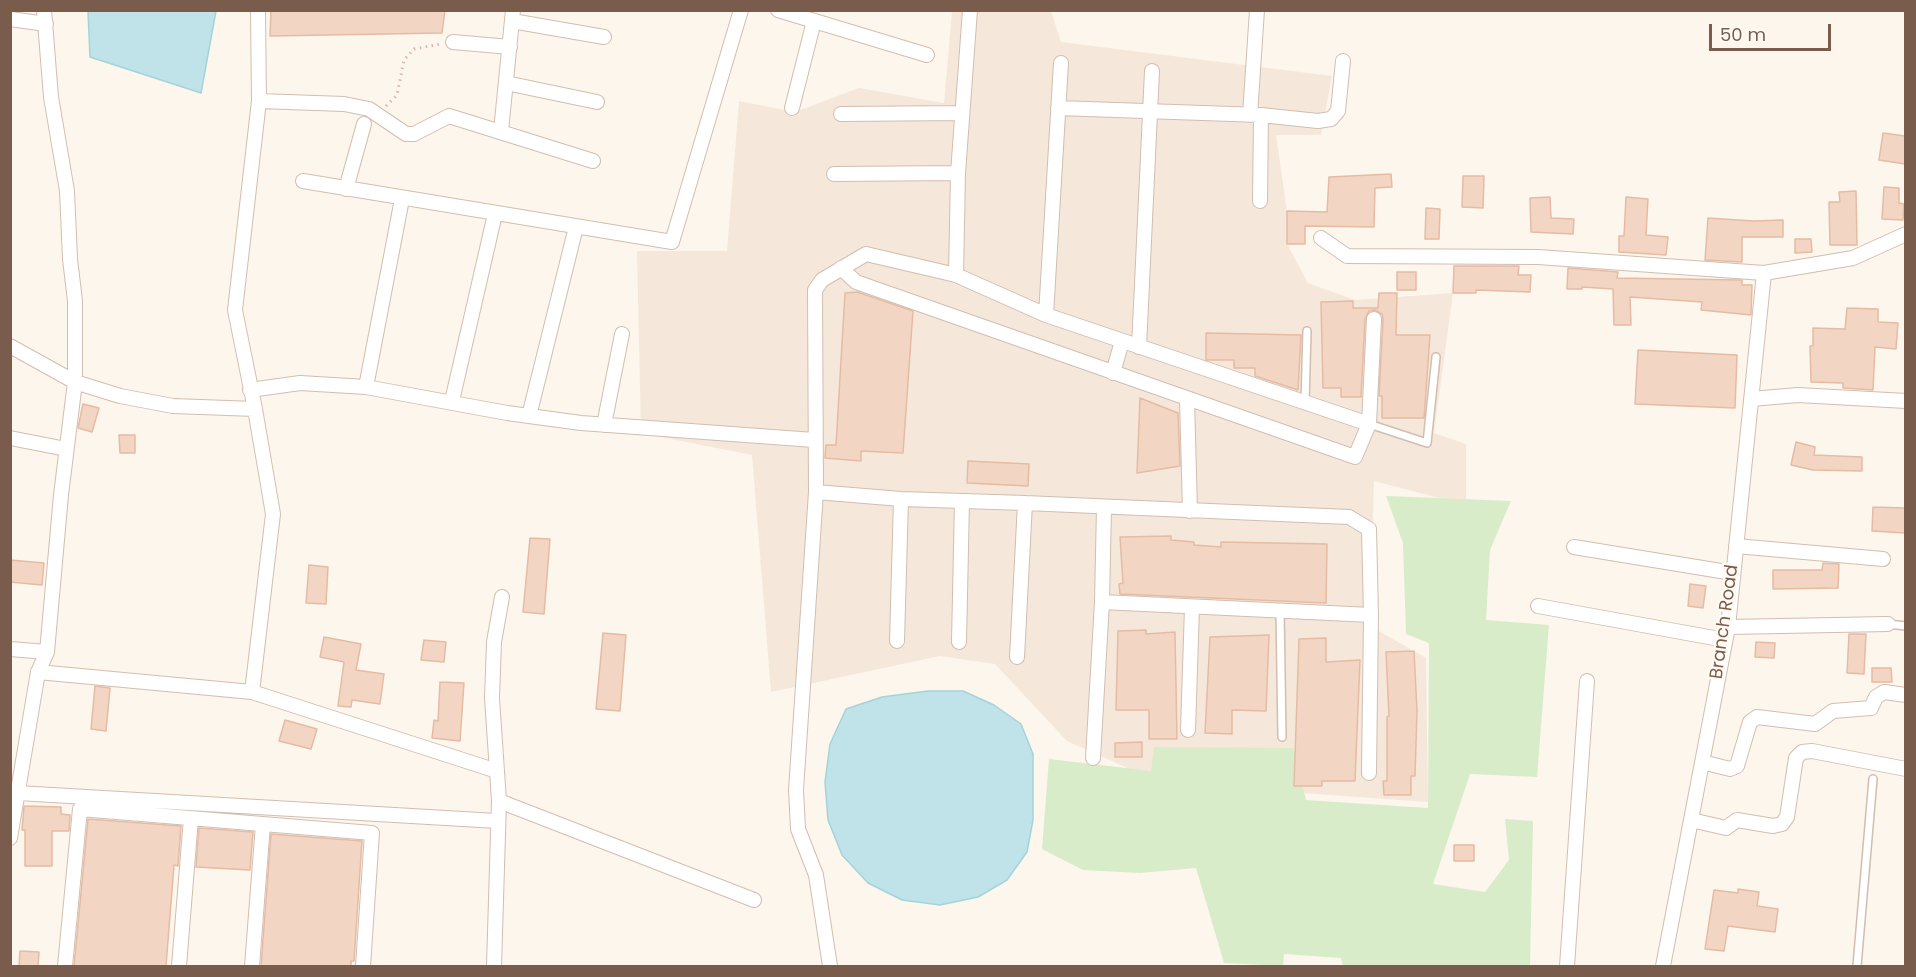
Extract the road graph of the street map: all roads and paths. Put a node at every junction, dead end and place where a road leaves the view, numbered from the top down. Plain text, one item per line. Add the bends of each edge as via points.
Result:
1 (258, 10) edge
2 (741, 10) edge
3 (778, 10) edge
4 (970, 10) edge
5 (1257, 10) edge
6 (513, 16) edge
7 (45, 17) edge
8 (10, 19) edge
9 (814, 21) junction
10 (604, 37) dead end
11 (453, 42) joint
12 (510, 47) junction
13 (927, 55) dead end
14 (1343, 61) dead end
15 (1061, 63) dead end
16 (1152, 71) dead end
17 (506, 83) junction
18 (259, 101) junction
19 (597, 102) dead end
20 (792, 108) dead end
21 (1058, 108) junction
22 (1150, 110) junction
23 (962, 113) junction
24 (379, 114) junction
25 (841, 114) dead end
26 (1256, 115) junction
27 (364, 124) dead end
28 (501, 131) junction
29 (593, 161) dead end
30 (958, 172) junction
31 (834, 174) dead end
32 (303, 181) dead end
33 (346, 189) junction
34 (402, 199) junction
35 (1260, 201) dead end
36 (495, 214) junction
37 (576, 227) junction
38 (1905, 234) edge
39 (1321, 238) dead end
40 (841, 268) junction
41 (1764, 273) junction
42 (956, 275) junction
43 (1046, 315) junction
44 (1374, 319) dead end
45 (1307, 331) dead end
46 (622, 334) dead end
47 (1122, 341) junction
48 (10, 346) edge
49 (1139, 346) junction
50 (1436, 357) dead end
51 (1113, 373) junction
52 (75, 381) junction
53 (366, 387) junction
54 (250, 390) junction
55 (1187, 399) junction
56 (1751, 399) junction
57 (452, 401) junction
58 (1905, 401) edge
59 (1305, 403) junction
60 (255, 409) junction
61 (529, 416) junction
62 (1369, 424) junction
63 (604, 425) junction
64 (10, 438) edge
65 (814, 440) junction
66 (66, 449) junction
67 (816, 492) junction
68 (901, 499) junction
69 (962, 501) junction
70 (1025, 502) junction
71 (1104, 507) junction
72 (1190, 511) junction
73 (1736, 546) junction
74 (1574, 547) dead end
75 (1883, 559) dead end
76 (1733, 573) junction
77 (502, 597) dead end
78 (1101, 602) junction
79 (1538, 606) dead end
80 (1192, 607) junction
81 (1280, 610) junction
82 (1371, 615) junction
83 (1888, 624) joint
84 (1905, 626) edge
85 (1726, 633) junction
86 (897, 641) dead end
87 (959, 642) dead end
88 (10, 649) edge
89 (47, 652) junction
90 (1017, 657) dead end
91 (38, 672) junction
92 (1587, 681) dead end
93 (252, 692) junction
94 (1905, 695) edge
95 (1815, 724) junction
96 (1188, 730) dead end
97 (1282, 737) dead end
98 (1812, 750) junction
99 (1093, 758) dead end
100 (1702, 762) junction
101 (1905, 769) edge
102 (497, 771) junction
103 (1369, 773) dead end
104 (1873, 779) dead end
105 (18, 793) junction
106 (499, 801) junction
107 (191, 818) junction
108 (497, 820) junction
109 (1691, 820) junction
110 (263, 824) junction
111 (10, 838) edge
112 (754, 900) dead end
113 (65, 966) edge
114 (179, 966) edge
115 (252, 966) edge
116 (363, 966) edge
117 (494, 966) edge
118 (830, 966) edge
119 (1567, 966) edge
120 (1663, 966) edge
121 (1857, 966) edge

1 - 18 street
2 - 37 street via 672,242
3 - 9 street
4 - 23 street
5 - 26 street
6 - 10 street
6 - 12 street
7 - 8 street
7 - 52 street via 51,97 67,191 75,301
9 - 13 street
9 - 20 street
11 - 12 street
11 - 24 path via 414,49 404,60 397,95
12 - 17 street
14 - 26 street via 1338,111 1331,119
15 - 21 street
16 - 22 street
17 - 19 street
17 - 28 street
18 - 24 street via 344,104
18 - 54 street via 235,310
21 - 22 street
21 - 43 street
22 - 26 street
22 - 49 street
23 - 25 street
23 - 30 street
24 - 28 street via 406,134 414,134 450,116
26 - 35 street
27 - 33 street
28 - 29 street
30 - 31 street
30 - 42 street
32 - 33 street
33 - 34 street
34 - 36 street
34 - 53 street
36 - 37 street
36 - 57 street
37 - 61 street
38 - 41 street via 1853,258
39 - 41 street via 1347,256 1538,257
40 - 42 street via 866,254
40 - 51 street via 856,282
40 - 65 street via 822,280 816,290
41 - 56 street, Branch Road
42 - 43 street
43 - 47 street
44 - 62 street
45 - 59 lane
46 - 63 street
47 - 49 street
47 - 51 street
48 - 52 street
49 - 59 street
50 - 62 lane via 1427,443
51 - 55 street
52 - 60 street via 120,396 173,406
52 - 66 street
53 - 54 street via 300,383
53 - 57 street
54 - 60 street
55 - 62 street via 1355,457
55 - 72 street
56 - 58 street via 1798,395
56 - 73 street, Branch Road
57 - 61 street
59 - 62 street
60 - 93 street via 273,514
61 - 63 street
63 - 65 street
64 - 66 street
65 - 67 street
66 - 89 street
67 - 68 street
67 - 118 street via 796,790 798,829 816,875
68 - 69 street
68 - 86 street
69 - 70 street
69 - 87 street
70 - 71 street
70 - 90 street
71 - 72 street
71 - 78 street
72 - 82 street via 1344,516 1359,521 1370,529
73 - 75 street
73 - 76 street, Branch Road
74 - 76 street
76 - 85 street, Branch Road
77 - 102 street via 494,642 492,698
78 - 80 street
78 - 99 street
79 - 85 street
80 - 81 street
80 - 96 street
81 - 82 street
81 - 97 lane
82 - 103 street
83 - 84 lane
83 - 85 street
85 - 100 street, Branch Road
88 - 89 street
89 - 91 street
91 - 93 street
91 - 105 street
92 - 119 street
93 - 102 street
94 - 95 street via 1884,692 1876,697 1871,708 1833,711
95 - 98 street
95 - 100 street via 1757,717 1750,722 1737,766 1731,769
98 - 101 street
98 - 109 street via 1796,758 1787,817 1782,824 1737,820 1726,828
100 - 109 street, Branch Road
102 - 106 street
104 - 121 lane
105 - 108 street
105 - 111 street
106 - 108 street
106 - 112 street
107 - 110 street
107 - 113 street via 80,809
107 - 114 street
108 - 117 street
109 - 120 street, Branch Road
110 - 115 street
110 - 116 street via 372,833

